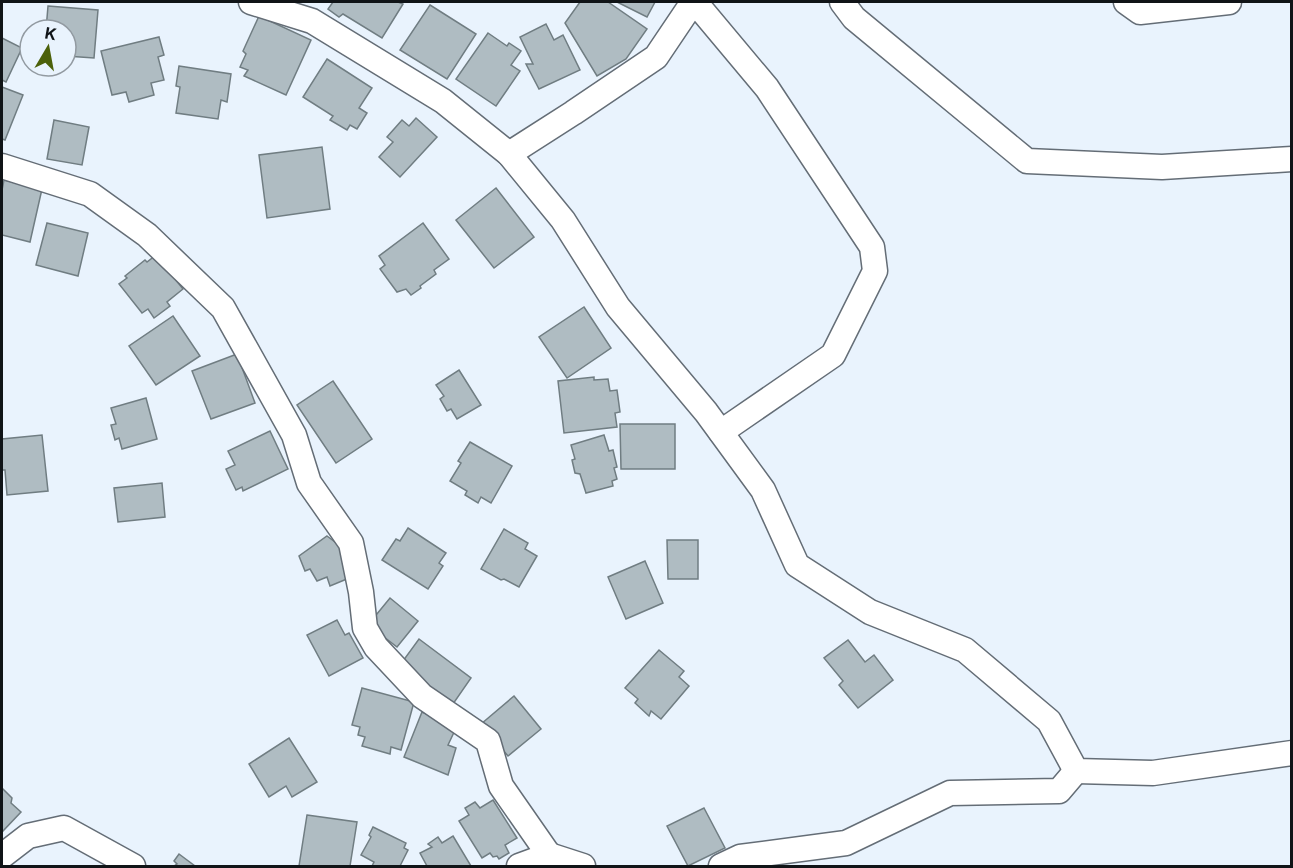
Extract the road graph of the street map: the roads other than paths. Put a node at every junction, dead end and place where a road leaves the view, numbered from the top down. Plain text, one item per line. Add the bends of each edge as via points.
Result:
1 (251, 2) edge
2 (694, 2) edge
3 (842, 2) edge
4 (1126, 2) edge
5 (1229, 2) edge
6 (509, 154) junction
7 (1292, 159) edge
8 (2, 166) edge
9 (721, 432) junction
10 (1292, 753) edge
11 (1076, 771) junction
12 (549, 855) junction
13 (2, 856) edge
14 (133, 867) edge
15 (519, 867) edge
16 (583, 867) edge
17 (721, 867) edge

1 - 6 street via 312,21 443,101
2 - 6 street via 656,57
2 - 9 street via 767,88 872,247 876,270 833,355
3 - 7 street via 854,18 1027,161 1162,167
4 - 5 street via 1140,12
6 - 9 street via 563,220 618,308
8 - 12 street via 90,194 147,235 223,308 294,435 309,483 351,543 365,628 376,647 422,696 488,741 501,786
9 - 11 street via 763,490 797,565 870,612 965,650 1049,721
10 - 11 street via 1153,773
11 - 17 street via 1059,790 950,793 846,843 740,857
12 - 15 street
12 - 16 street
13 - 14 street via 28,836 64,828

